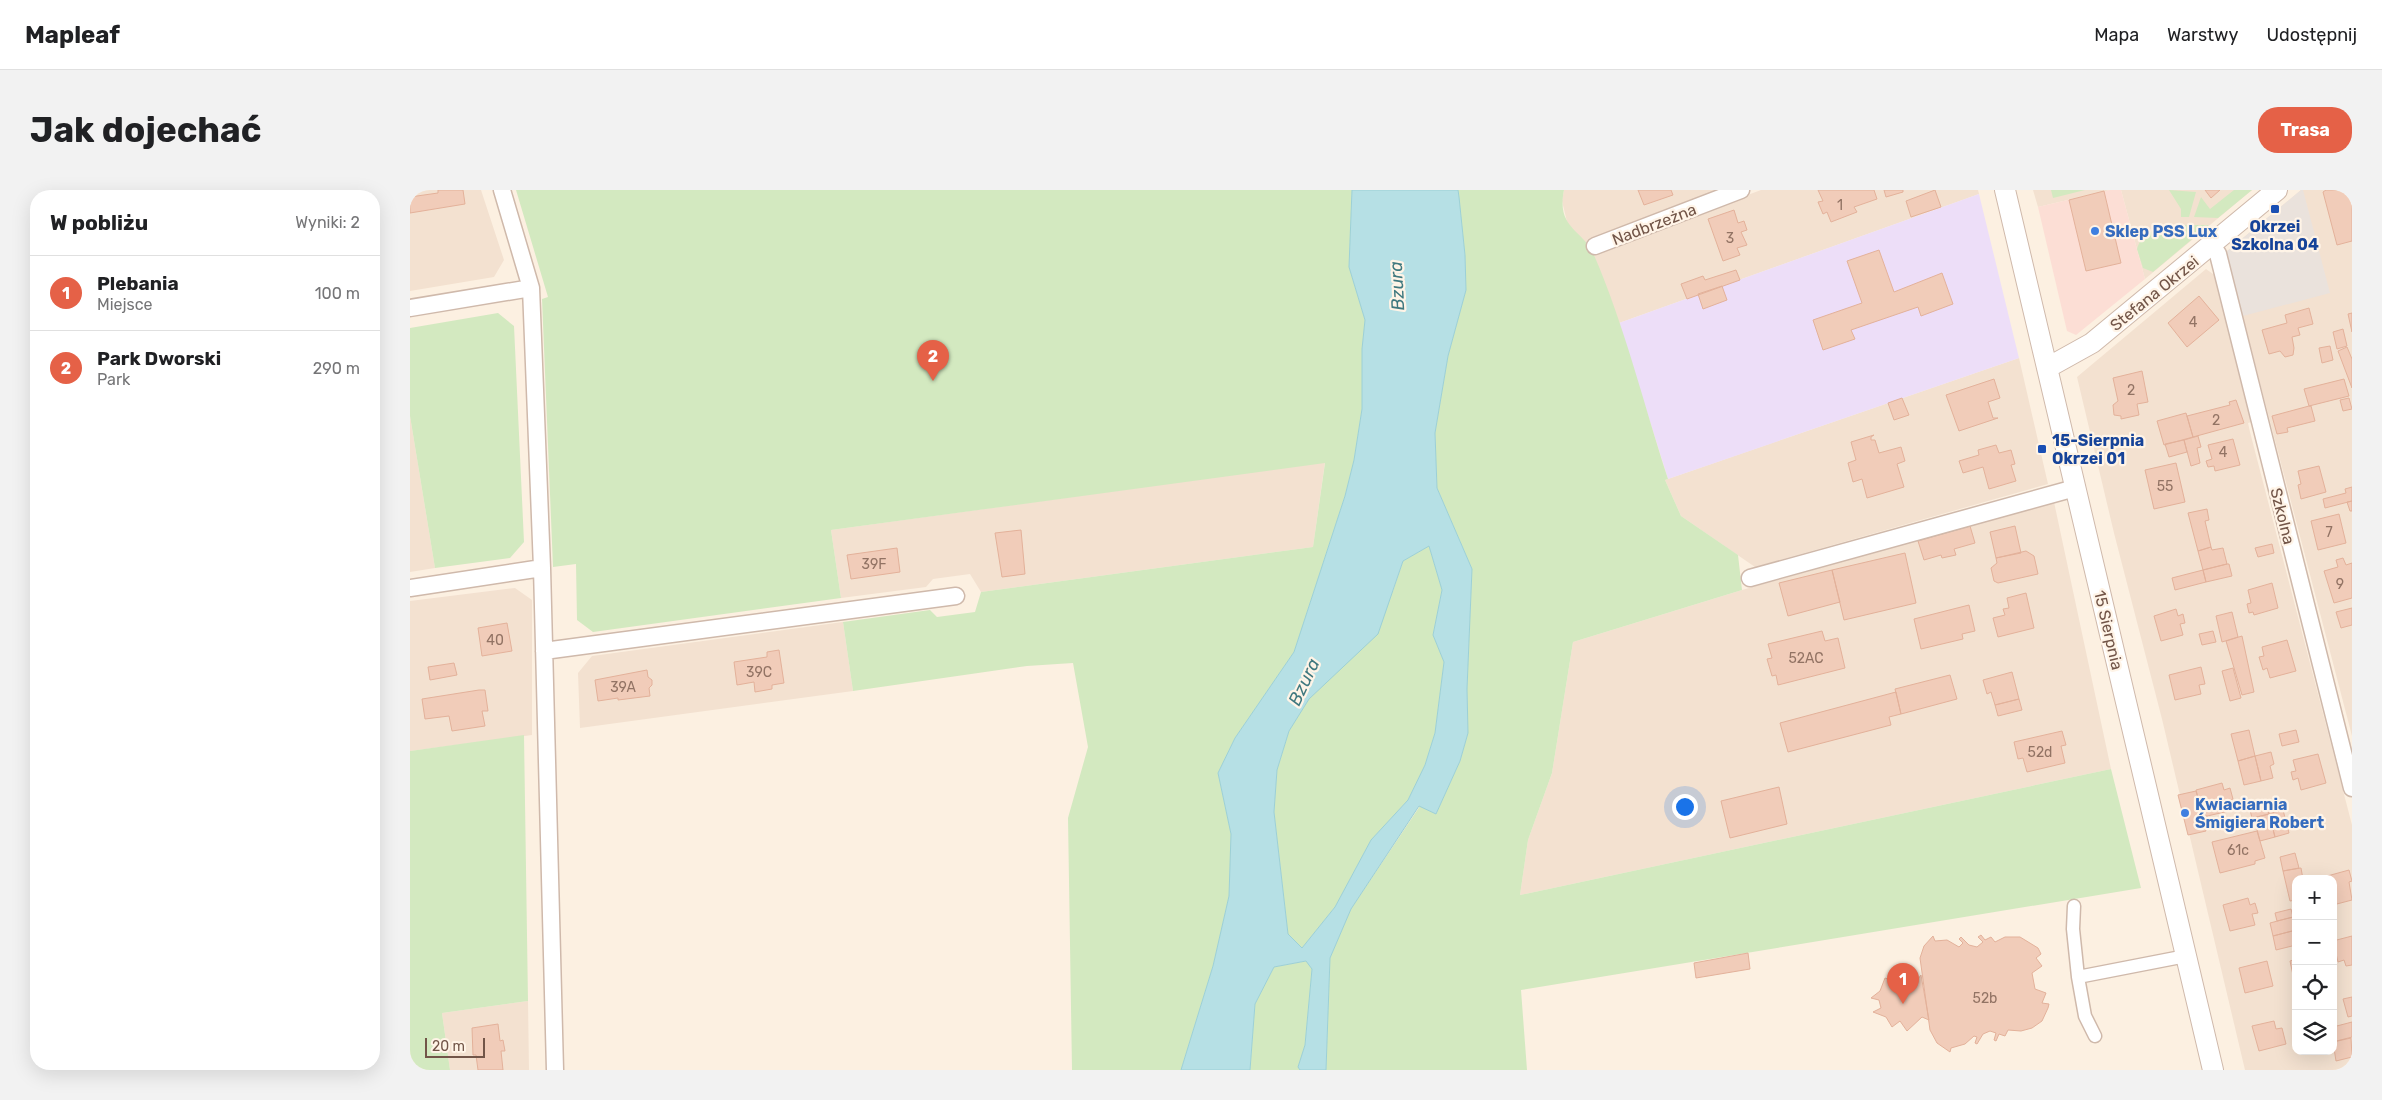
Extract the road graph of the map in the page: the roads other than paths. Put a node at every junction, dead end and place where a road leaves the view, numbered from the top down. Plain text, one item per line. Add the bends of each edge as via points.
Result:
1 (502, 190) edge
2 (1741, 190) edge
3 (2005, 190) edge
4 (2277, 190) edge
5 (2212, 245) junction
6 (1595, 246) dead end
7 (531, 288) junction
8 (410, 308) edge
9 (2047, 368) junction
10 (2075, 488) junction
11 (542, 568) junction
12 (1750, 578) dead end
13 (410, 588) edge
14 (956, 596) dead end
15 (544, 651) junction
16 (2352, 788) edge
17 (2074, 906) dead end
18 (2186, 956) junction
19 (2078, 977) junction
20 (2094, 1036) dead end
21 (555, 1070) edge
22 (2213, 1070) edge

1 - 7 street
2 - 6 street, Nadbrzeżna
3 - 9 street, 15 Sierpnia
4 - 5 street, Stefana Okrzei
5 - 9 street, Stefana Okrzei via 2092,343
5 - 16 street, Szkolna via 2218,254
7 - 8 street
7 - 11 street
9 - 10 street, 15 Sierpnia
10 - 12 street
10 - 18 street, 15 Sierpnia
11 - 13 street
11 - 15 street
14 - 15 street
15 - 21 street
17 - 19 street
18 - 19 street
18 - 22 street, 15 Sierpnia
19 - 20 street via 2085,1016

